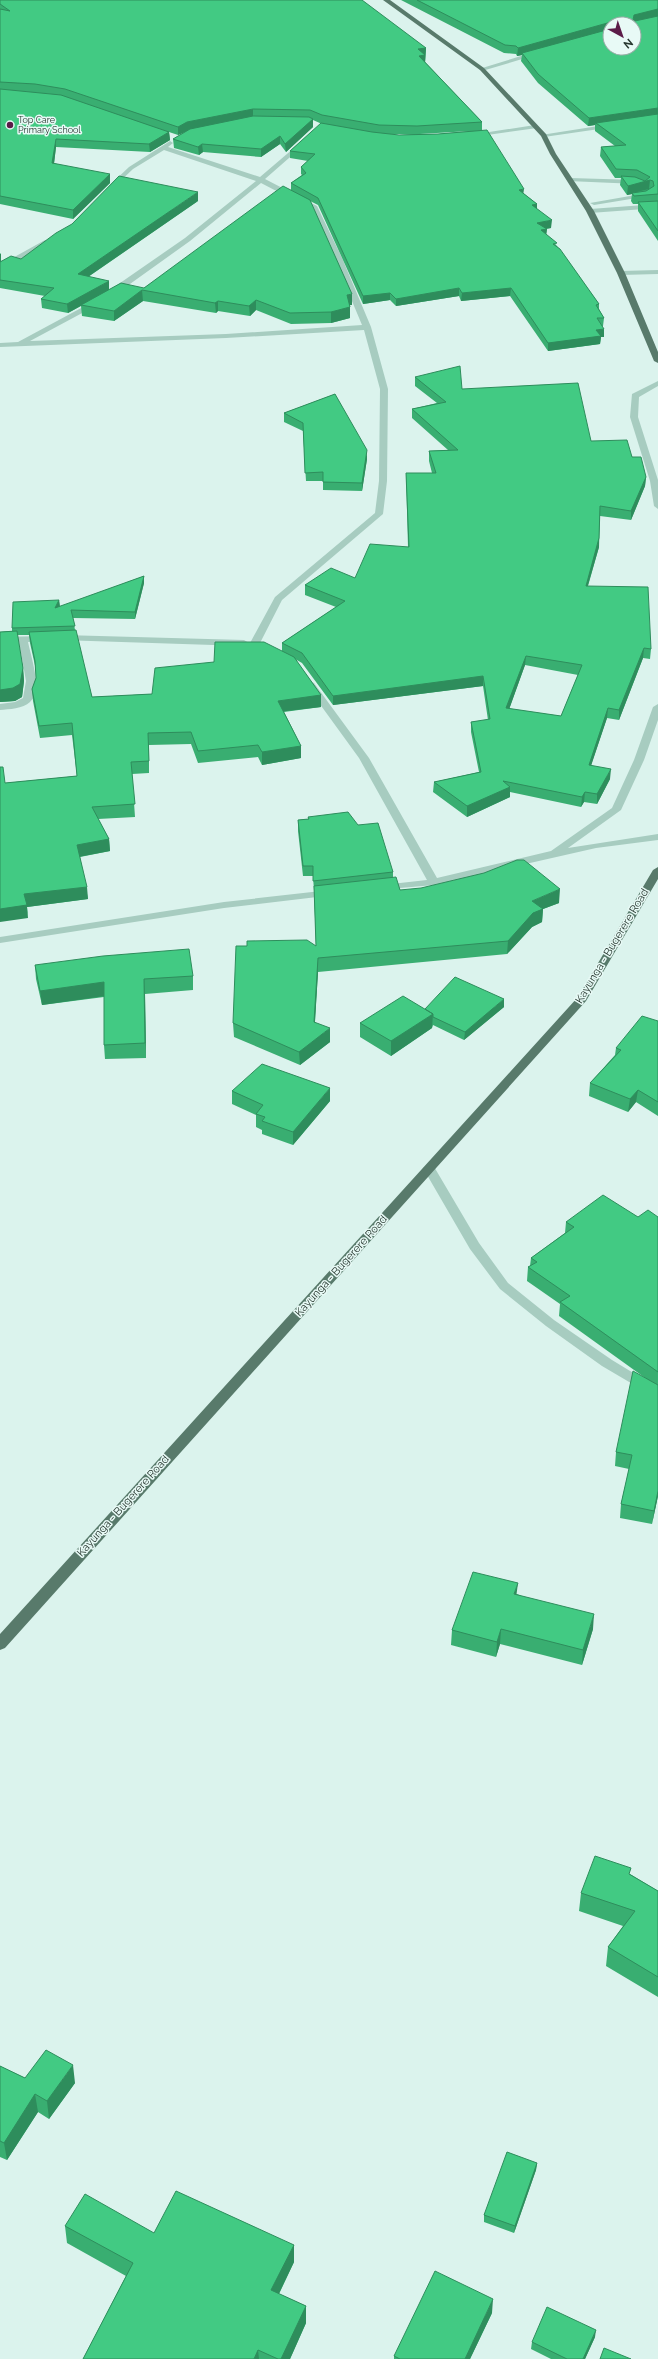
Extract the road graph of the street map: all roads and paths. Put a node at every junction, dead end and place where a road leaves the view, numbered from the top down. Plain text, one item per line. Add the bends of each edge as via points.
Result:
1 (386, 0) edge
2 (542, 52) edge
3 (482, 69) junction
4 (618, 125) edge
5 (535, 127) junction
6 (544, 135) junction
7 (465, 136) edge
8 (169, 137) edge
9 (308, 138) edge
10 (164, 148) junction
11 (261, 180) junction
12 (570, 180) junction
13 (104, 194) edge
14 (585, 205) junction
15 (658, 206) edge
16 (590, 211) junction
17 (54, 240) edge
18 (0, 268) edge
19 (658, 272) edge
20 (621, 273) junction
21 (367, 327) junction
22 (20, 344) junction
23 (0, 345) edge
24 (658, 361) edge
25 (658, 383) edge
26 (658, 506) edge
27 (23, 639) junction
28 (0, 640) edge
29 (255, 643) junction
30 (267, 648) edge
31 (307, 678) edge
32 (0, 707) edge
33 (658, 707) edge
34 (658, 836) edge
35 (550, 855) junction
36 (658, 870) edge
37 (434, 882) junction
38 (372, 889) edge
39 (341, 892) edge
40 (0, 940) edge
41 (430, 1168) junction
42 (658, 1394) edge
43 (0, 1644) edge

1 - 3 main road
2 - 3 street
3 - 5 main road
4 - 6 street
5 - 6 main road
5 - 7 street
6 - 12 main road
8 - 10 street via 176,139
9 - 11 street
10 - 11 street
10 - 13 street via 131,168
11 - 21 street via 314,208
11 - 22 street via 156,265 86,309
12 - 14 main road
12 - 14 street via 636,182 647,189 644,196
14 - 16 main road
15 - 16 street
16 - 20 main road
17 - 18 street
19 - 20 street
20 - 24 main road
21 - 22 street via 226,336
21 - 29 street via 384,389 383,481 378,514 278,598
22 - 23 street
25 - 26 street via 635,396 634,417 654,481
27 - 28 street
27 - 29 street via 89,637
27 - 32 street via 32,691 28,699 18,705
29 - 30 street
31 - 37 street via 364,758
33 - 35 street via 616,810
34 - 35 street
35 - 37 street
36 - 41 main road, Kayunga - Bugerere Road via 582,999
37 - 38 street
39 - 40 street via 224,905
41 - 42 street via 474,1246 504,1286 550,1323 607,1363
41 - 43 main road, Kayunga - Bugerere Road

